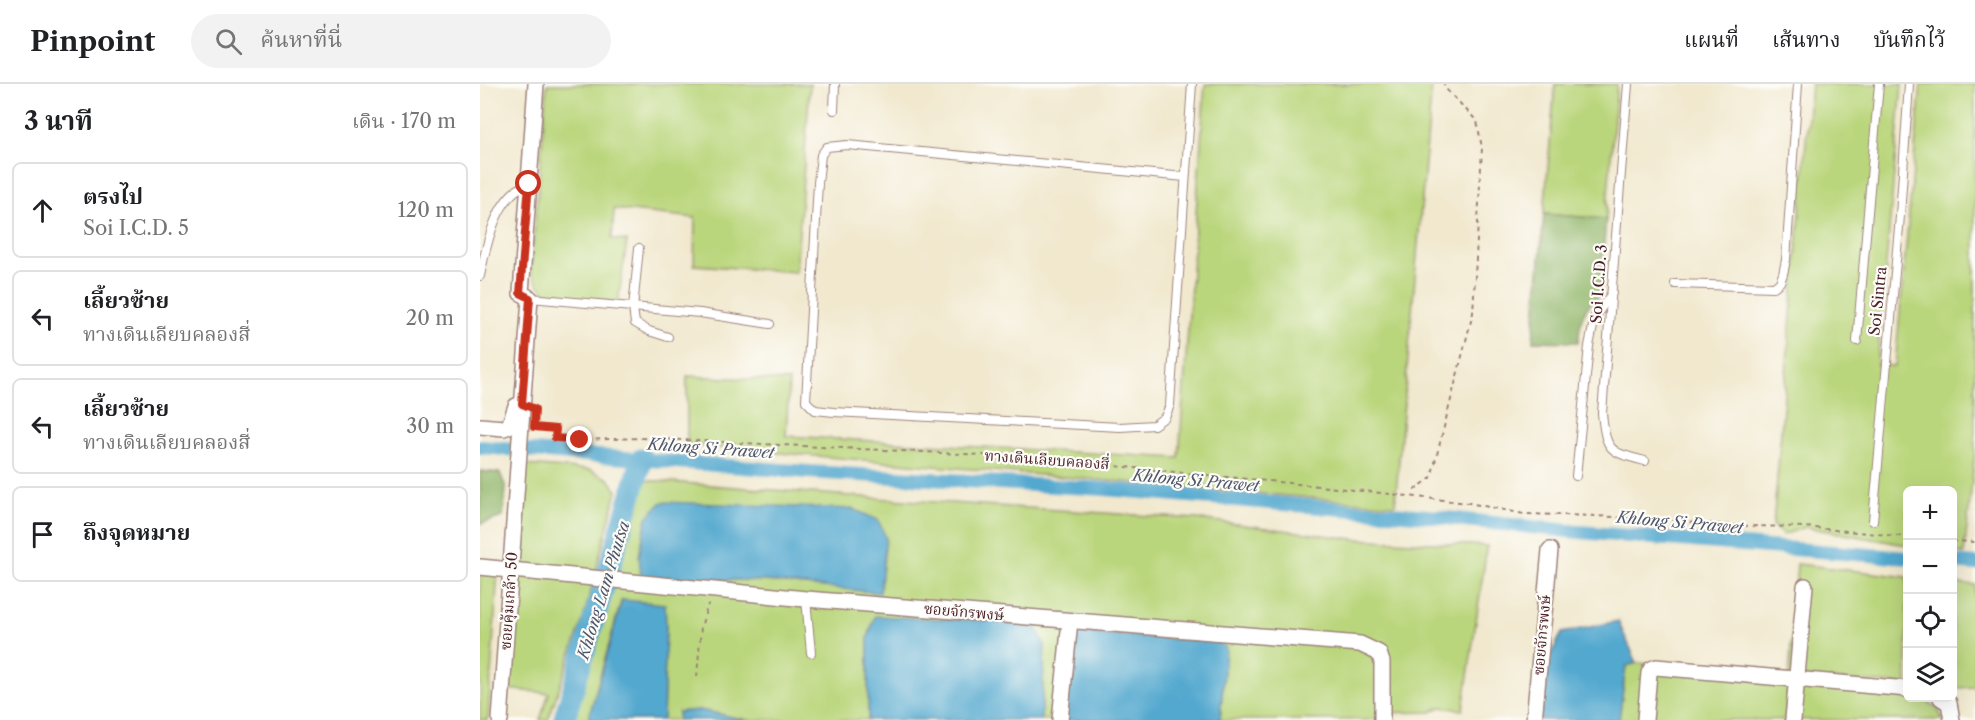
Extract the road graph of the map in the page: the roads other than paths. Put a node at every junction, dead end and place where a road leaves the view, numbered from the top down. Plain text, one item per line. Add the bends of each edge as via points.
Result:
1 (536, 84) edge
2 (835, 84) edge
3 (1192, 84) edge
4 (1629, 84) edge
5 (1798, 84) edge
6 (1878, 84) edge
7 (1909, 84) edge
8 (834, 111) dead end
9 (1185, 177) junction
10 (529, 184) junction
11 (639, 248) dead end
12 (480, 276) edge
13 (1675, 284) dead end
14 (1612, 293) junction
15 (530, 298) junction
16 (633, 308) junction
17 (770, 324) dead end
18 (668, 337) dead end
19 (1857, 341) dead end
20 (526, 410) junction
21 (480, 426) edge
22 (1645, 461) dead end
23 (1576, 476) dead end
24 (1874, 521) dead end
25 (1550, 550) dead end
26 (480, 567) edge
27 (512, 570) junction
28 (1805, 586) dead end
29 (806, 599) junction
30 (1070, 621) junction
31 (811, 653) dead end
32 (1796, 680) junction
33 (1903, 690) edge
34 (1947, 702) edge
35 (500, 720) edge
36 (1060, 720) edge
37 (1382, 720) edge
38 (1534, 720) edge
39 (1645, 720) edge
40 (1792, 720) edge
41 (1952, 720) edge

1 - 10 street
2 - 8 lane
3 - 9 lane
4 - 14 lane, Soi I.C.D. 3
5 - 13 lane via 1786,260 1780,282 1774,287
6 - 19 lane
7 - 24 lane, Soi Sintra
9 - 9 lane via 1170,405 1165,417 1154,425 1120,427 834,412 815,410 807,401 818,183 821,154 827,147 847,145
10 - 12 lane via 509,196 499,211
10 - 15 street via 520,293
11 - 16 lane
14 - 22 lane, Soi I.C.D. 3 via 1602,413 1605,439 1618,454
14 - 23 lane via 1595,317 1589,346
15 - 16 lane
15 - 20 street, ซอยคุ้มเกล้า 50
16 - 17 lane
16 - 18 lane via 635,323
20 - 21 street via 516,406 509,426 504,428
20 - 27 street, ซอยคุ้มเกล้า 50
25 - 38 street, ซอยจักรพงษ์
26 - 27 street, ซอยจักรพงษ์
27 - 29 street, ซอยจักรพงษ์
27 - 35 street, ซอยคุ้มเกล้า 50
28 - 32 street
29 - 30 street, ซอยจักรพงษ์
29 - 31 lane
30 - 36 street
30 - 37 street, ซอยจักรพงษ์ via 1360,644 1379,653 1382,663
32 - 33 street
32 - 39 street via 1656,667 1649,673
32 - 40 street
34 - 41 street

